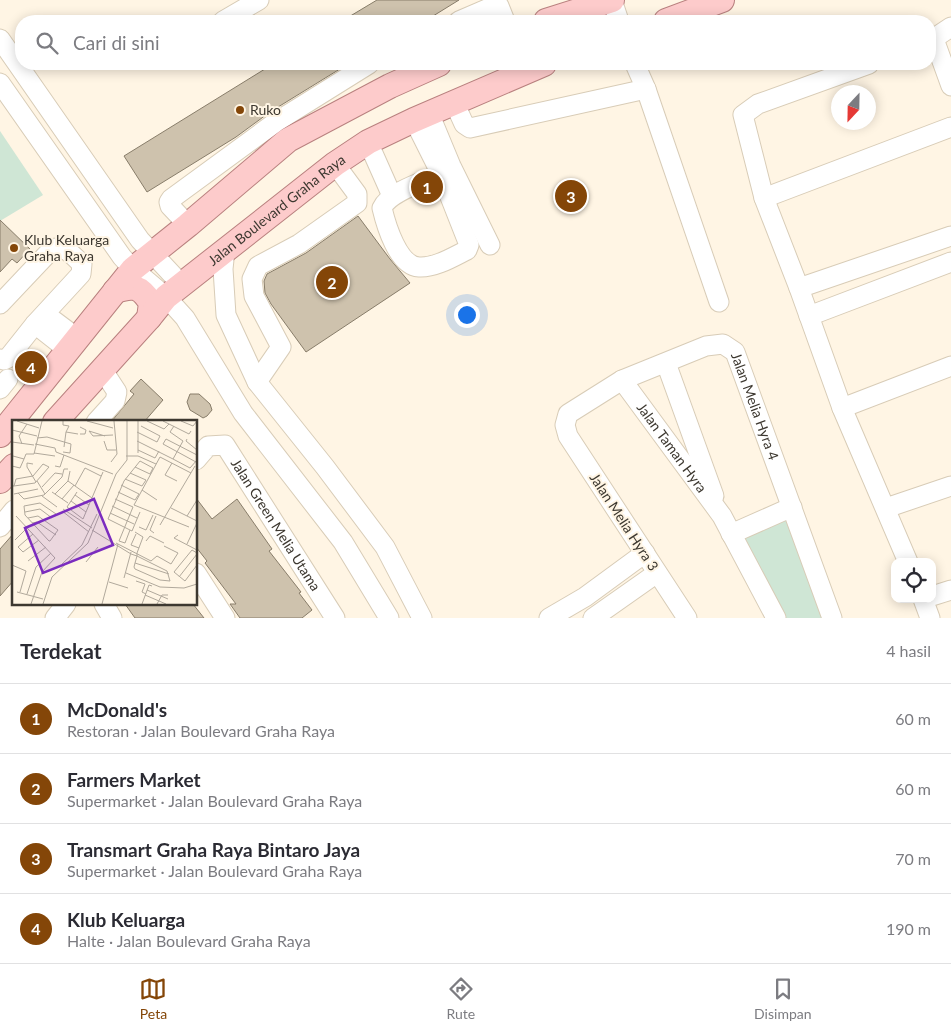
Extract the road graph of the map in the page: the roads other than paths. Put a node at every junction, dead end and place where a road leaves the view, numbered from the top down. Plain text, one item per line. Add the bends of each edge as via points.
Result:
1 (259, 0) edge
2 (612, 0) edge
3 (722, 0) edge
4 (562, 14) edge
5 (233, 15) edge
6 (473, 15) edge
7 (503, 15) edge
8 (617, 15) edge
9 (682, 15) edge
10 (951, 27) edge
11 (936, 37) edge
12 (0, 39) edge
13 (936, 50) edge
14 (15, 61) edge
15 (22, 70) edge
16 (360, 70) edge
17 (380, 70) edge
18 (426, 70) edge
19 (530, 70) edge
20 (638, 70) edge
21 (852, 70) edge
22 (0, 83) edge
23 (390, 86) junction
24 (951, 86) edge
25 (646, 89) junction
26 (454, 102) junction
27 (421, 116) junction
28 (951, 127) edge
29 (368, 142) junction
30 (335, 164) junction
31 (441, 174) junction
32 (392, 196) junction
33 (764, 198) junction
34 (188, 225) junction
35 (951, 236) edge
36 (490, 245) dead end
37 (225, 250) junction
38 (152, 253) junction
39 (951, 262) edge
40 (133, 269) junction
41 (799, 288) junction
42 (173, 290) junction
43 (115, 291) junction
44 (719, 302) dead end
45 (0, 304) edge
46 (809, 316) junction
47 (149, 318) junction
48 (40, 319) junction
49 (73, 344) junction
50 (0, 359) edge
51 (666, 363) junction
52 (951, 366) edge
53 (102, 369) junction
54 (622, 380) junction
55 (257, 382) junction
56 (842, 408) junction
57 (12, 420) edge
58 (12, 420) edge
59 (56, 420) edge
60 (98, 420) edge
61 (565, 425) joint
62 (0, 435) edge
63 (202, 453) edge
64 (12, 468) edge
65 (326, 468) junction
66 (0, 481) edge
67 (951, 486) edge
68 (302, 489) junction
69 (792, 508) junction
70 (886, 508) junction
71 (12, 512) edge
72 (722, 516) junction
73 (0, 525) edge
74 (731, 534) junction
75 (644, 553) junction
76 (906, 558) edge
77 (657, 573) junction
78 (198, 576) edge
79 (951, 590) edge
80 (936, 595) edge
81 (585, 597) junction
82 (924, 603) edge
83 (64, 606) edge
84 (105, 606) edge
85 (596, 617) edge
86 (55, 618) edge
87 (112, 618) edge
88 (225, 618) edge
89 (336, 618) edge
90 (389, 618) edge
91 (422, 618) edge
92 (549, 618) edge
93 (686, 618) edge
94 (776, 618) edge
95 (832, 618) edge
96 (930, 618) edge

1 - 5 street
2 - 4 main road
2 - 8 street
3 - 9 main road
6 - 7 street via 496,5
10 - 11 street
12 - 14 street
13 - 24 street
15 - 38 street
16 - 34 street via 276,122 171,199 170,206
17 - 23 street
18 - 23 main road
19 - 26 main road, Jalan Boulevard Graha Raya
20 - 25 street
21 - 33 street via 758,104 743,116
22 - 40 street
23 - 34 main road via 288,140
25 - 26 street via 470,128 464,124
25 - 44 street
26 - 27 main road, Jalan Boulevard Graha Raya
27 - 29 main road, Jalan Boulevard Graha Raya
27 - 31 street
27 - 36 street
28 - 33 street
29 - 30 main road, Jalan Boulevard Graha Raya
29 - 32 street
30 - 37 main road, Jalan Boulevard Graha Raya
30 - 55 street via 357,194 357,203 299,244 258,266 252,279 254,296 281,347
31 - 32 street
31 - 32 street via 469,245 467,250 455,256 421,267 404,260 382,208
33 - 41 street
34 - 38 main road
35 - 41 street
37 - 42 main road, Jalan Boulevard Graha Raya
37 - 55 street via 222,269 226,315
38 - 40 main road
38 - 42 street
39 - 46 street
40 - 42 street
40 - 43 main road
41 - 46 street
42 - 47 main road, Jalan Boulevard Graha Raya
42 - 68 street via 185,318 243,413
43 - 47 main road via 130,286 143,291 151,303
43 - 49 main road
45 - 48 street via 52,249 65,248 82,264 81,274
46 - 56 street
47 - 53 main road, Jalan Boulevard Graha Raya
48 - 49 street
48 - 50 street via 8,358
49 - 58 main road
51 - 54 street, Jalan Melia Hyra 4
51 - 69 street, Jalan Melia Hyra 4 via 706,346 723,344 735,352
51 - 72 street, Jalan Taman Hyra
52 - 56 street
53 - 59 main road, Jalan Boulevard Graha Raya
53 - 60 street via 117,392 115,401
54 - 61 street, Jalan Melia Hyra 4 via 568,414
54 - 72 street, Jalan Taman Hyra
55 - 65 street
56 - 70 street
57 - 62 main road
61 - 75 street, Jalan Melia Hyra 3 via 568,436
63 - 89 street, Jalan Green Melia Utama via 225,445
64 - 66 main road
65 - 68 street
65 - 91 street via 385,547
67 - 70 street
68 - 90 street via 344,542
69 - 74 street
69 - 95 street, Jalan Melia Hyra 4
70 - 76 street
71 - 73 street
72 - 74 street, Jalan Taman Hyra
74 - 94 street, Jalan Taman Hyra
75 - 77 street, Jalan Melia Hyra 3
75 - 81 street
77 - 85 street
77 - 93 street, Jalan Melia Hyra 3
78 - 88 street
79 - 80 street
81 - 85 street
81 - 92 street
82 - 96 street
83 - 86 street
84 - 87 street

